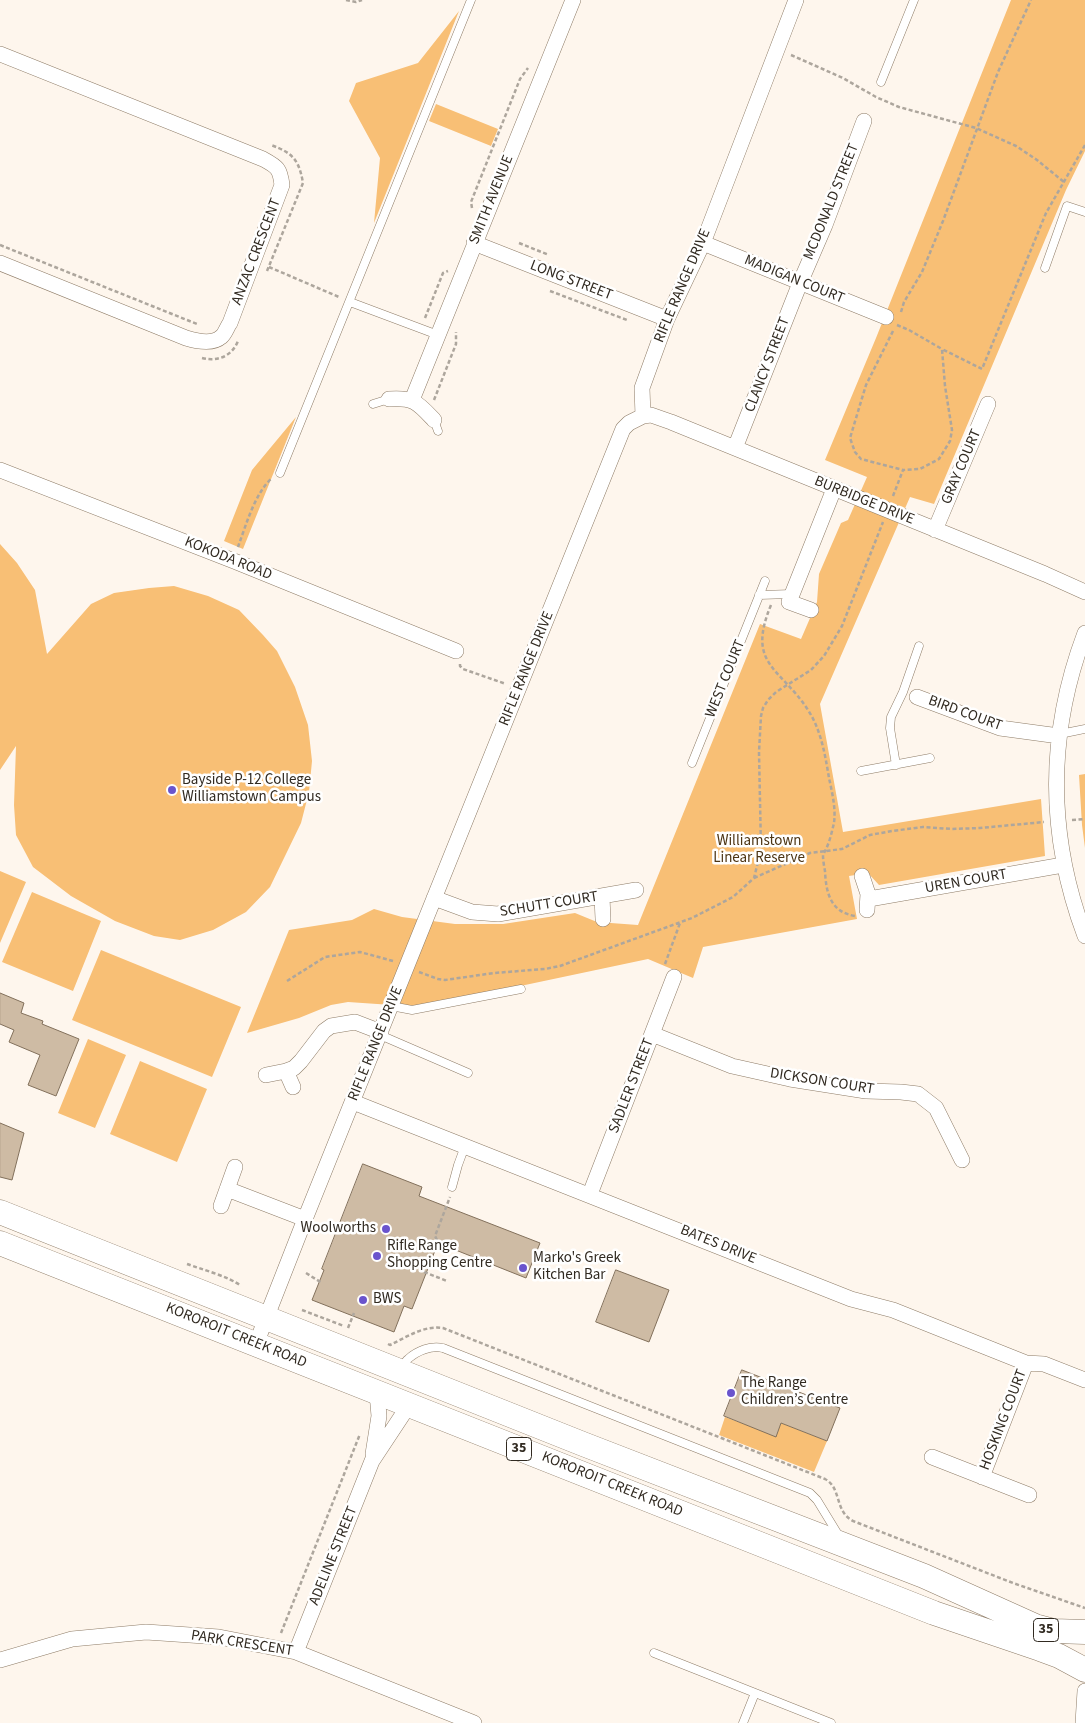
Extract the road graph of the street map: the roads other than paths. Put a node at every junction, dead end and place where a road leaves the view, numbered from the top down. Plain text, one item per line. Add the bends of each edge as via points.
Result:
1 (471, 0) edge
2 (572, 0) edge
3 (796, 0) edge
4 (914, 0) edge
5 (0, 54) edge
6 (882, 82) dead end
7 (864, 121) dead end
8 (1085, 212) edge
9 (702, 243) junction
10 (474, 244) junction
11 (0, 262) edge
12 (1045, 268) dead end
13 (800, 283) junction
14 (350, 302) junction
15 (667, 318) junction
16 (891, 321) road end
17 (431, 333) junction
18 (389, 399) joint
19 (412, 400) junction
20 (373, 404) dead end
21 (988, 404) dead end
22 (643, 416) junction
23 (435, 423) road end
24 (736, 448) junction
25 (0, 470) edge
26 (280, 473) road end
27 (834, 489) junction
28 (935, 530) junction
29 (765, 581) dead end
30 (1085, 592) edge
31 (759, 594) junction
32 (792, 594) junction
33 (811, 610) dead end
34 (1085, 633) edge
35 (919, 646) dead end
36 (456, 651) dead end
37 (910, 694) junction
38 (1085, 729) edge
39 (1059, 735) junction
40 (930, 758) dead end
41 (692, 763) dead end
42 (896, 765) junction
43 (861, 771) dead end
44 (1063, 865) junction
45 (862, 876) dead end
46 (636, 890) dead end
47 (602, 896) junction
48 (434, 898) junction
49 (603, 920) dead end
50 (1085, 936) edge
51 (669, 973) road end
52 (521, 989) dead end
53 (391, 1006) junction
54 (380, 1033) junction
55 (652, 1034) junction
56 (286, 1072) junction
57 (468, 1073) dead end
58 (266, 1075) dead end
59 (293, 1087) dead end
60 (353, 1102) junction
61 (465, 1146) junction
62 (962, 1160) dead end
63 (235, 1167) dead end
64 (452, 1187) dead end
65 (227, 1189) junction
66 (590, 1194) junction
67 (221, 1206) dead end
68 (0, 1212) edge
69 (305, 1219) junction
70 (0, 1243) edge
71 (266, 1318) junction
72 (256, 1344) junction
73 (1026, 1363) junction
74 (400, 1371) junction
75 (1085, 1380) edge
76 (377, 1393) junction
77 (414, 1407) junction
78 (932, 1458) dead end
79 (372, 1460) junction
80 (982, 1477) junction
81 (1029, 1495) dead end
82 (845, 1546) junction
83 (1085, 1632) edge
84 (1085, 1643) edge
85 (298, 1646) junction
86 (654, 1653) dead end
87 (0, 1660) edge
88 (1085, 1670) edge
89 (1085, 1691) edge
90 (755, 1693) junction
91 (474, 1723) edge
92 (744, 1723) edge
93 (831, 1723) edge
94 (1083, 1723) edge

1 - 14 lane
2 - 10 street, SMITH AVENUE
3 - 9 street, RIFLE RANGE DRIVE
4 - 6 lane
5 - 11 street, ANZAC CRESCENT via 263,159 280,171 282,185 230,323 221,337 210,341 186,338
7 - 13 street, MCDONALD STREET
8 - 12 lane via 1067,206
9 - 13 street, MADIGAN COURT
9 - 15 street, RIFLE RANGE DRIVE
10 - 15 street, LONG STREET
10 - 17 street, SMITH AVENUE
13 - 16 street, MADIGAN COURT
13 - 24 street, CLANCY STREET
14 - 17 lane
14 - 26 lane
15 - 22 street, RIFLE RANGE DRIVE via 642,388
17 - 19 street, SMITH AVENUE
18 - 19 street
18 - 20 lane
19 - 23 street
21 - 28 street, GRAY COURT
22 - 24 street, BURBIDGE DRIVE via 651,415 672,422
22 - 48 street, RIFLE RANGE DRIVE via 623,429
24 - 27 street, BURBIDGE DRIVE
25 - 36 street, KOKODA ROAD
27 - 28 street, BURBIDGE DRIVE
27 - 32 street
28 - 30 street, BURBIDGE DRIVE
29 - 31 lane, WEST COURT
31 - 32 lane
31 - 41 lane, WEST COURT
32 - 33 street via 789,602
34 - 39 street via 1070,678
35 - 37 lane
37 - 39 street, BIRD COURT via 1000,728
37 - 42 lane via 894,709 890,720
38 - 39 lane
39 - 44 street via 1058,821
40 - 42 lane
42 - 43 lane
44 - 45 street, UREN COURT via 868,905
44 - 50 street
46 - 47 street, SCHUTT COURT
47 - 48 street, SCHUTT COURT via 498,914 472,912
47 - 49 street
48 - 53 street, RIFLE RANGE DRIVE
51 - 55 street, SADLER STREET
52 - 53 lane via 412,1010
53 - 54 street, RIFLE RANGE DRIVE
54 - 56 street via 355,1022 331,1026 299,1064
54 - 57 lane
54 - 60 street, RIFLE RANGE DRIVE
55 - 62 street, DICKSON COURT via 732,1066 866,1091 918,1094 936,1108
55 - 66 street, SADLER STREET
56 - 58 street
56 - 59 street
60 - 61 street, BATES DRIVE
60 - 69 street, RIFLE RANGE DRIVE
61 - 64 lane
61 - 66 street, BATES DRIVE
63 - 65 street
65 - 67 street
65 - 69 street
66 - 73 street, BATES DRIVE via 851,1299 893,1310
68 - 71 main road, KOROROIT CREEK ROAD / 35
69 - 71 street, RIFLE RANGE DRIVE
70 - 72 main road, KOROROIT CREEK ROAD / 35
71 - 72 street, RIFLE RANGE DRIVE
71 - 74 main road, KOROROIT CREEK ROAD / 35
72 - 76 main road, KOROROIT CREEK ROAD / 35
73 - 75 street, BATES DRIVE via 1044,1364
73 - 80 street, HOSKING COURT
74 - 77 main road
74 - 82 main road, KOROROIT CREEK ROAD / 35
74 - 82 lane via 406,1359 434,1346 503,1371 810,1494
76 - 77 main road, KOROROIT CREEK ROAD / 35
76 - 79 street, ADELINE STREET via 378,1416
77 - 79 street, ADELINE STREET
77 - 88 main road, KOROROIT CREEK ROAD / 35 via 953,1620 1050,1652
78 - 80 street, HOSKING COURT
79 - 85 street, ADELINE STREET
80 - 81 street, HOSKING COURT
82 - 83 main road, KOROROIT CREEK ROAD / 35 via 932,1579 1035,1626 1054,1631
84 - 88 main road, 35 via 1082,1658
85 - 87 street, PARK CRESCENT via 146,1632 72,1639
85 - 91 street, PARK CRESCENT
86 - 90 lane
89 - 94 street
90 - 92 lane
90 - 93 lane

